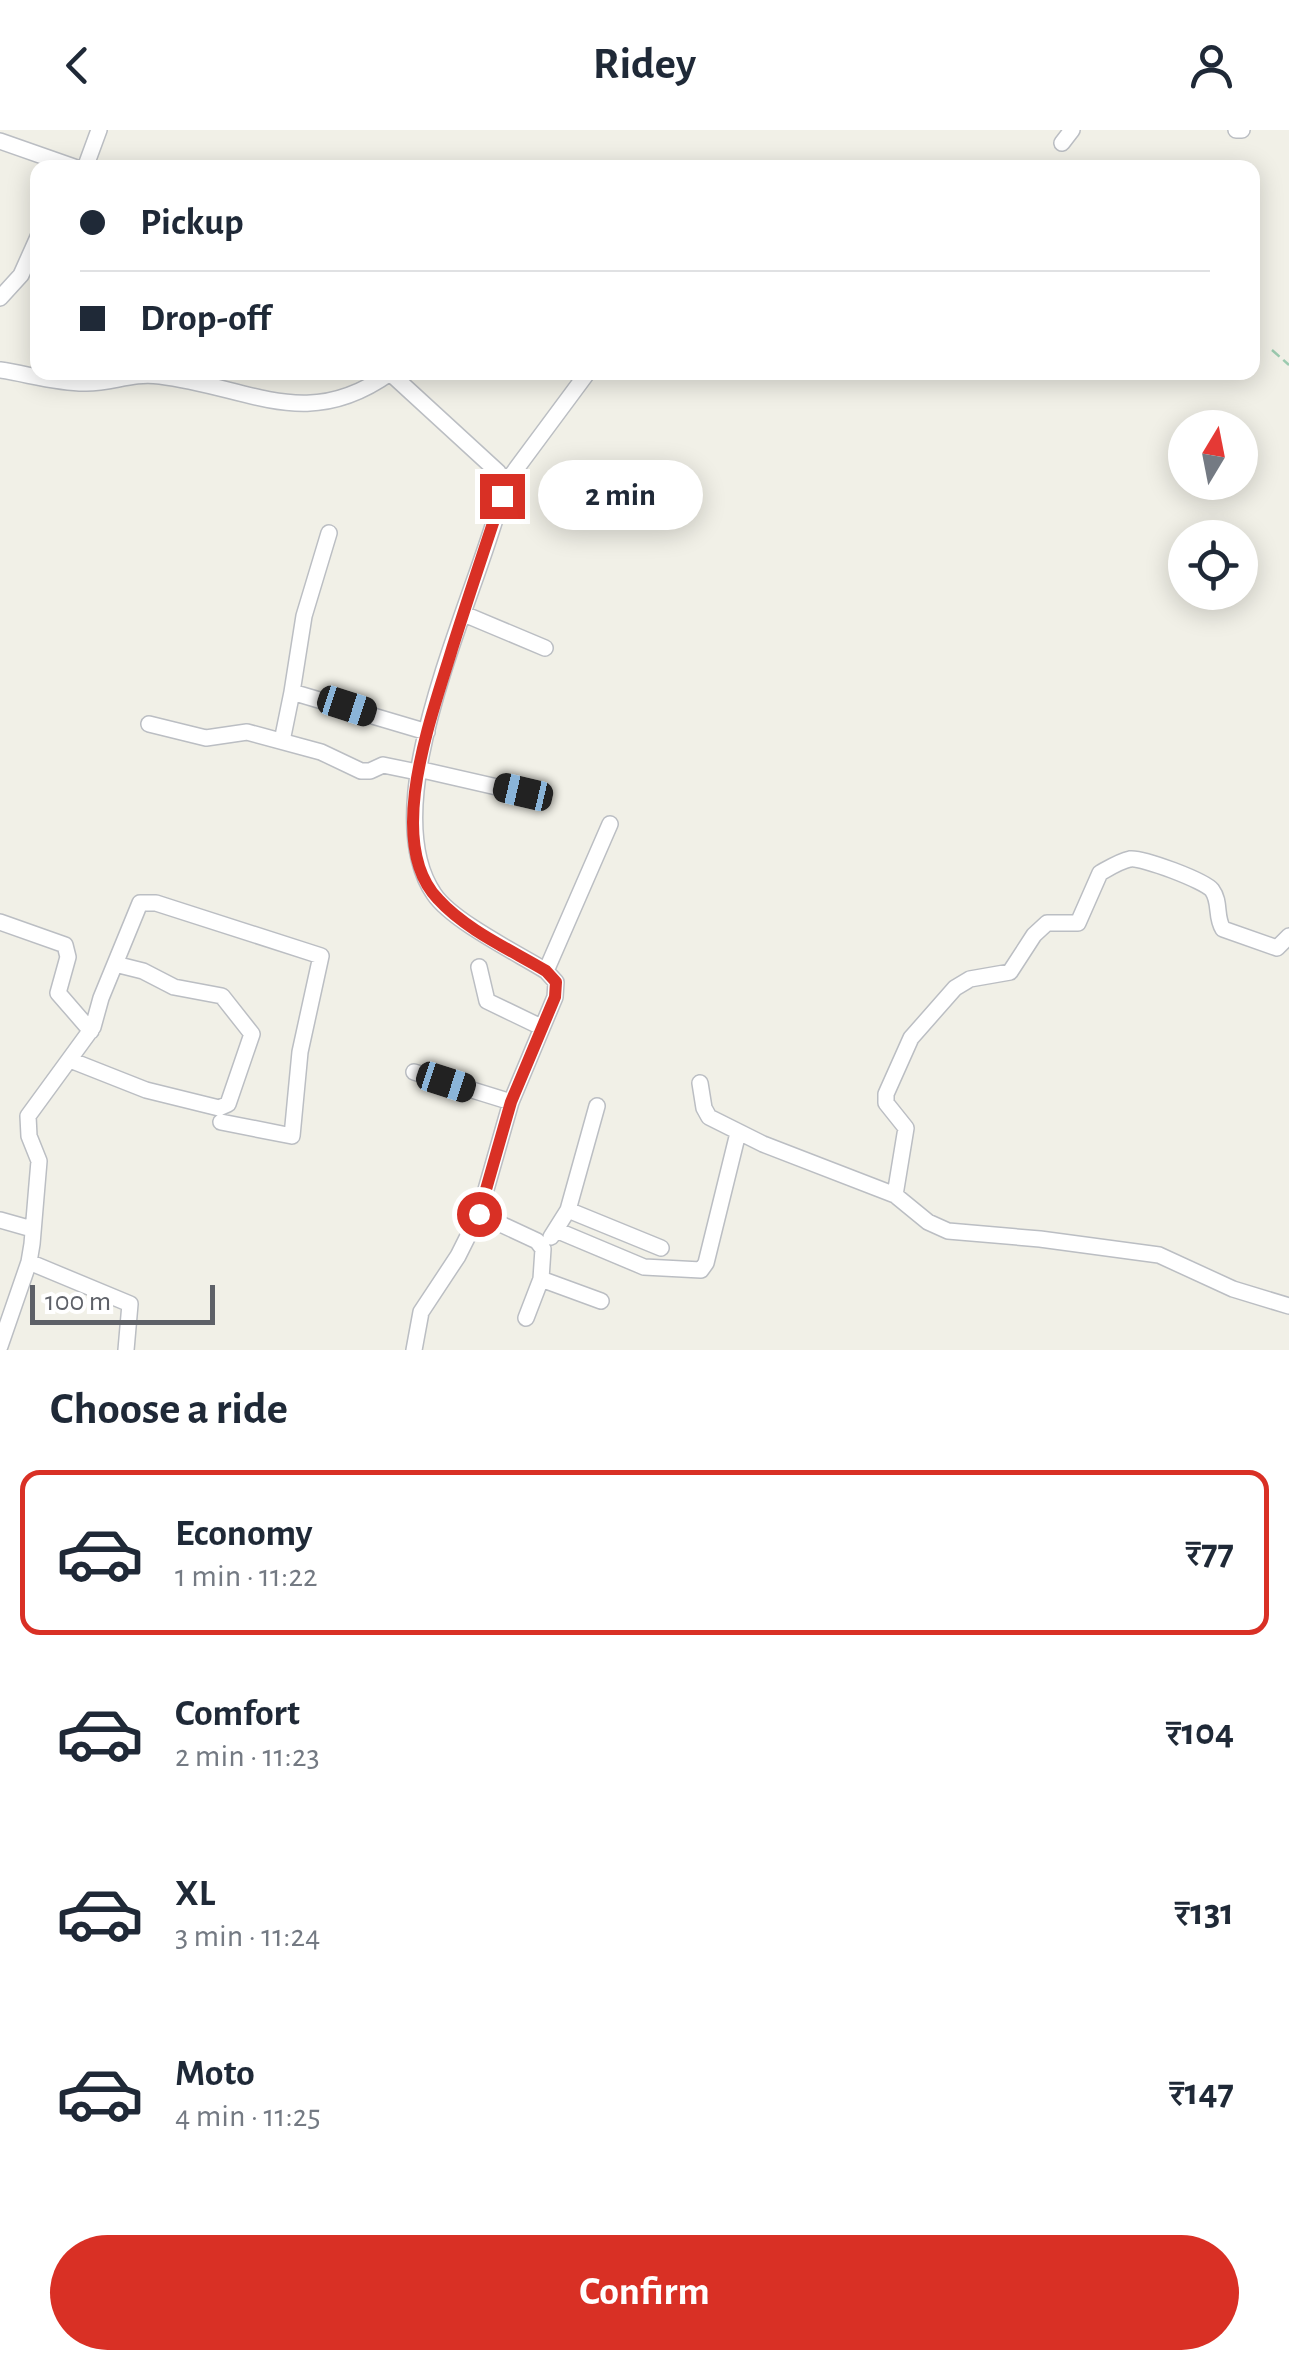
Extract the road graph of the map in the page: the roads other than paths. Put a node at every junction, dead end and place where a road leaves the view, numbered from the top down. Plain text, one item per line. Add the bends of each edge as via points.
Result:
1 (99, 130) edge
2 (0, 141) edge
3 (62, 160) edge
4 (81, 160) edge
5 (30, 253) edge
6 (0, 298) edge
7 (0, 370) edge
8 (30, 375) edge
9 (62, 380) edge
10 (108, 380) edge
11 (185, 380) edge
12 (378, 380) edge
13 (397, 380) edge
14 (582, 380) edge
15 (505, 484) junction
16 (329, 533) dead end
17 (464, 614) junction
18 (546, 648) dead end
19 (292, 692) junction
20 (149, 724) dead end
21 (426, 732) junction
22 (282, 740) junction
23 (418, 770) junction
24 (523, 792) dead end
25 (610, 824) dead end
26 (0, 922) edge
27 (1289, 936) edge
28 (115, 964) junction
29 (479, 967) dead end
30 (546, 971) junction
31 (540, 1027) junction
32 (91, 1031) junction
33 (70, 1060) junction
34 (414, 1072) dead end
35 (700, 1083) dead end
36 (511, 1102) junction
37 (597, 1106) dead end
38 (220, 1122) dead end
39 (738, 1133) junction
40 (895, 1195) junction
41 (568, 1210) junction
42 (479, 1214) junction
43 (0, 1220) edge
44 (32, 1229) junction
45 (556, 1230) junction
46 (661, 1248) dead end
47 (543, 1249) junction
48 (29, 1262) junction
49 (542, 1279) junction
50 (602, 1300) dead end
51 (1289, 1306) edge
52 (526, 1318) dead end
53 (3, 1327) edge
54 (0, 1346) edge
55 (126, 1350) edge
56 (414, 1350) edge

1 - 4 street
2 - 3 street
5 - 6 street
7 - 8 street
9 - 10 street
11 - 12 street via 308,404 354,396
13 - 15 street
14 - 15 street
15 - 17 street
16 - 19 street via 304,616
17 - 18 street
17 - 21 street
19 - 21 street
19 - 22 street
20 - 22 street via 206,738 240,732
21 - 23 street
22 - 23 street via 366,772 383,765
23 - 24 street
23 - 30 street via 418,860 436,898
25 - 30 street
26 - 32 street via 66,945 58,993
27 - 40 street via 1276,948 1224,928 1207,885 1142,860 1100,872 1078,922 1047,923 1010,972 962,982 911,1038 886,1094 906,1128
28 - 32 street
28 - 33 street via 230,1002 252,1034 228,1104 220,1108 146,1090
28 - 38 street via 136,910 147,901 321,956 300,1052 292,1136
29 - 31 street via 487,1002
30 - 31 street via 556,982 555,997
31 - 36 street
32 - 33 street
33 - 44 street via 28,1116 39,1161
34 - 36 street
35 - 39 street via 710,1117
36 - 42 street
37 - 41 street
39 - 40 street
39 - 45 street via 701,1270 644,1267
40 - 51 street via 948,1231 1144,1251
41 - 45 street
41 - 46 street
42 - 47 street
42 - 56 street via 421,1312
43 - 44 street
44 - 48 street
45 - 47 street
47 - 49 street
48 - 53 street
48 - 55 street via 130,1304
49 - 50 street
49 - 52 street
53 - 54 street

